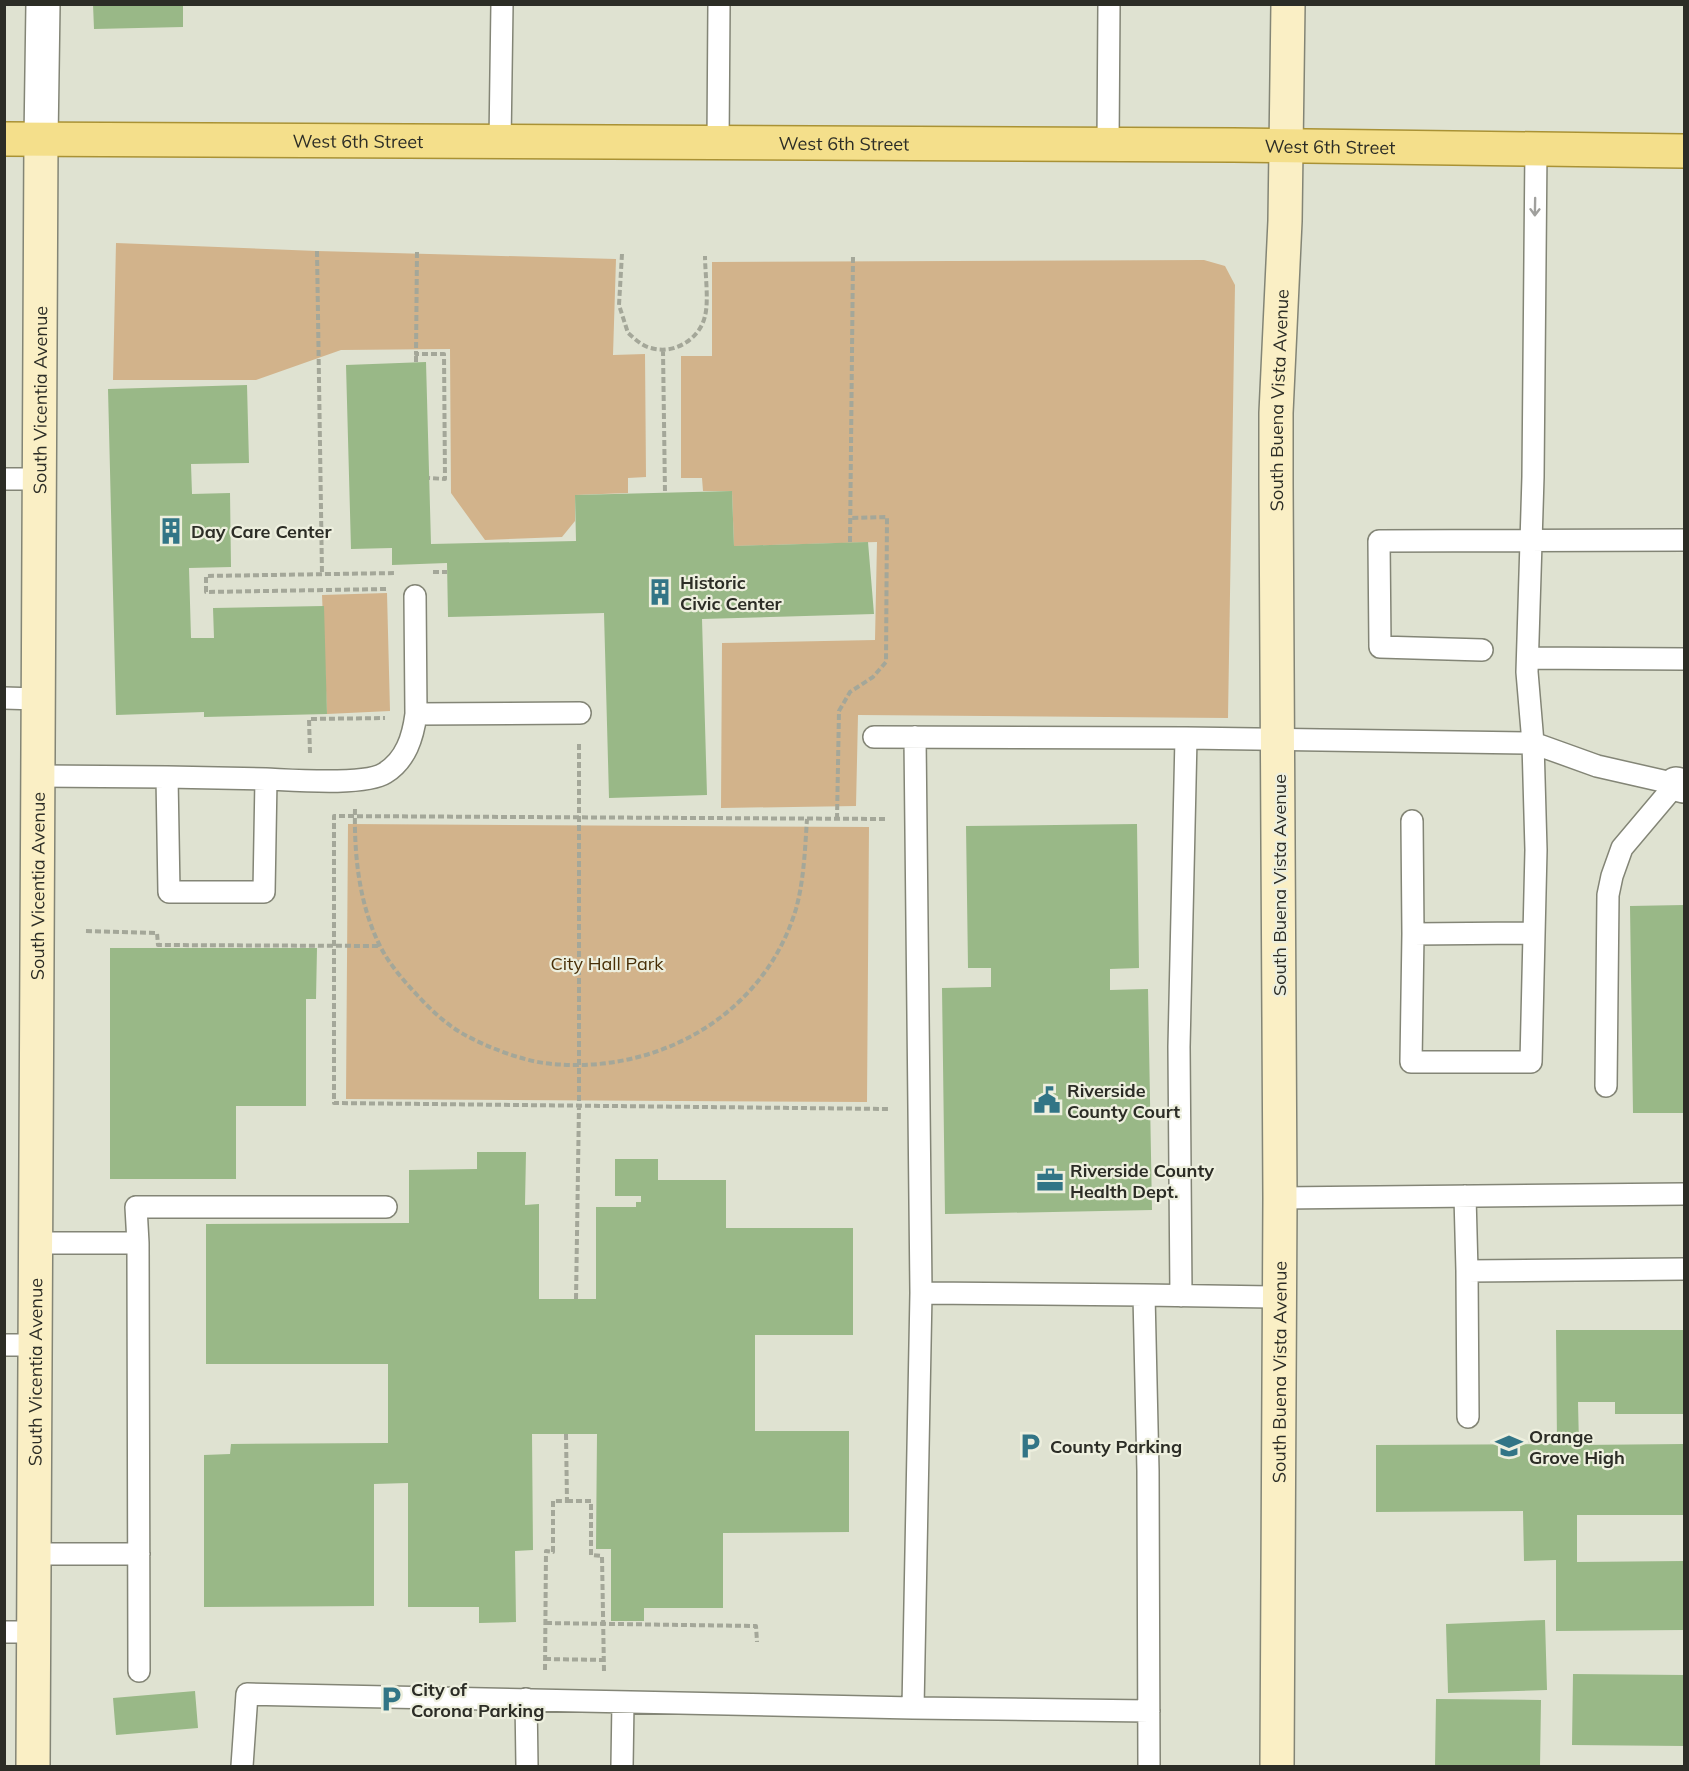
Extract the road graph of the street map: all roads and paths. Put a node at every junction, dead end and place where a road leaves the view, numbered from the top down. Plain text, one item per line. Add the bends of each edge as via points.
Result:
1 (43, 4) edge
2 (502, 4) edge
3 (719, 4) edge
4 (1109, 4) edge
5 (1288, 4) edge
6 (4, 139) edge
7 (41, 140) junction
8 (500, 142) junction
9 (718, 144) junction
10 (1108, 144) junction
11 (1287, 146) junction
12 (1536, 148) junction
13 (1684, 151) edge
14 (317, 251) dead end
15 (417, 252) dead end
16 (622, 254) dead end
17 (705, 256) dead end
18 (853, 257) dead end
19 (663, 350) junction
20 (416, 354) junction
21 (416, 362) dead end
22 (429, 478) dead end
23 (4, 479) edge
24 (39, 479) junction
25 (664, 493) dead end
26 (850, 518) junction
27 (1684, 540) edge
28 (1531, 541) junction
29 (850, 542) dead end
30 (424, 572) dead end
31 (447, 572) dead end
32 (402, 573) dead end
33 (322, 574) junction
34 (393, 589) dead end
35 (415, 596) dead end
36 (1482, 650) dead end
37 (1528, 658) junction
38 (1684, 659) edge
39 (4, 698) edge
40 (38, 699) junction
41 (580, 713) joint
42 (416, 714) junction
43 (394, 718) dead end
44 (874, 737) dead end
45 (915, 737) junction
46 (1186, 738) junction
47 (1278, 738) junction
48 (1533, 743) junction
49 (38, 776) junction
50 (167, 777) junction
51 (266, 779) junction
52 (355, 781) junction
53 (1680, 785) edge
54 (355, 816) junction
55 (579, 818) junction
56 (807, 819) junction
57 (837, 819) junction
58 (916, 820) junction
59 (1412, 821) dead end
60 (86, 931) dead end
61 (1534, 933) junction
62 (1413, 934) junction
63 (380, 946) junction
64 (334, 947) junction
65 (579, 1066) junction
66 (1606, 1086) dead end
67 (579, 1105) junction
68 (919, 1110) junction
69 (1684, 1194) edge
70 (1465, 1196) junction
71 (1280, 1198) junction
72 (386, 1207) dead end
73 (36, 1243) junction
74 (138, 1243) junction
75 (1684, 1269) edge
76 (1467, 1271) junction
77 (921, 1293) junction
78 (1144, 1295) junction
79 (1181, 1296) junction
80 (1279, 1297) junction
81 (576, 1299) dead end
82 (20, 1345) edge
83 (1468, 1417) dead end
84 (566, 1434) dead end
85 (567, 1501) junction
86 (35, 1554) junction
87 (138, 1554) junction
88 (546, 1623) junction
89 (603, 1624) junction
90 (19, 1632) edge
91 (757, 1642) dead end
92 (139, 1671) dead end
93 (526, 1699) junction
94 (623, 1702) junction
95 (913, 1708) junction
96 (1149, 1711) junction
97 (33, 1767) edge
98 (242, 1767) edge
99 (527, 1767) edge
100 (622, 1767) edge
101 (1149, 1767) edge
102 (1277, 1767) edge

1 - 7 street, South Vicentia Avenue
2 - 8 lane
3 - 9 lane
4 - 10 lane
5 - 11 street, South Buena Vista Avenue
6 - 7 main road, West 6th Street
7 - 8 main road, West 6th Street
7 - 24 street, South Vicentia Avenue
8 - 9 main road, West 6th Street
9 - 10 main road, West 6th Street
10 - 11 main road, West 6th Street
11 - 12 main road, West 6th Street
11 - 47 street, South Buena Vista Avenue via 1276,413
12 - 13 main road, West 6th Street
12 -> 28 lane
14 - 33 path
15 - 20 path
16 - 19 path via 620,305 628,333 650,348
17 - 19 path via 706,315 701,328 678,347
18 - 26 path
19 - 25 path
20 - 21 path
20 - 22 path via 444,354 445,479
23 - 24 lane
24 - 40 street, South Vicentia Avenue
26 - 29 path
26 - 57 path via 887,517 886,662 873,677 850,692 839,711
27 - 28 lane
28 - 36 lane via 1379,541 1380,647
28 - 37 lane
30 - 31 path
32 - 33 path
33 - 34 path via 206,576 206,592
35 - 42 lane
37 - 38 lane
37 - 48 lane
39 - 40 lane
40 - 49 street, South Vicentia Avenue
41 - 42 lane
41 - 55 path
42 - 52 lane via 412,739 401,758 384,774
43 - 52 path via 309,719 310,756
44 - 45 lane
45 - 46 lane
45 - 58 lane
46 - 47 lane
46 - 79 lane via 1179,1047
47 - 48 lane
47 - 71 street, South Buena Vista Avenue
48 - 53 lane via 1597,766
48 - 61 lane
49 - 50 lane
49 - 73 street, South Vicentia Avenue
50 - 51 lane
50 - 51 lane via 169,892 264,892
51 - 52 lane
52 - 54 path
53 - 66 lane via 1622,849 1612,876 1608,895
54 - 55 path
54 - 63 path via 364,904
54 - 64 path via 333,816
55 - 56 path
55 - 65 path
56 - 57 path
56 - 65 path via 796,910 757,983 729,1012 694,1036 657,1053
57 - 58 path
58 - 68 lane
59 - 62 lane
60 - 64 path via 157,933 158,945
61 - 62 lane
61 - 62 lane via 1531,1062 1411,1062
63 - 64 path
63 - 65 path via 402,979 431,1009 466,1036 542,1063
64 - 67 path via 334,1102
65 - 67 path
67 - 68 path
67 - 81 path
68 - 77 lane
69 - 70 lane
70 - 71 lane
70 - 76 lane
71 - 80 street, South Buena Vista Avenue
72 - 74 lane via 136,1207
73 - 74 lane
73 - 82 street, South Vicentia Avenue
74 - 87 lane
75 - 76 lane
76 - 83 lane
77 - 78 lane
77 - 95 lane
78 - 79 lane
78 - 96 lane
79 - 80 lane
80 - 102 street, South Buena Vista Avenue
82 - 86 street, South Vicentia Avenue
84 - 85 path
85 - 88 path via 553,1501 553,1552 546,1551
85 - 89 path via 591,1501 591,1555 602,1556
86 - 87 lane
86 - 90 street, South Vicentia Avenue
87 - 92 lane
88 - 89 path
88 - 89 path via 545,1659 604,1660
89 - 91 path via 756,1626
90 - 97 street, South Vicentia Avenue
93 - 94 lane
93 - 98 lane via 247,1694
93 - 99 lane
94 - 95 lane
94 - 100 lane
95 - 96 lane
96 - 101 lane

